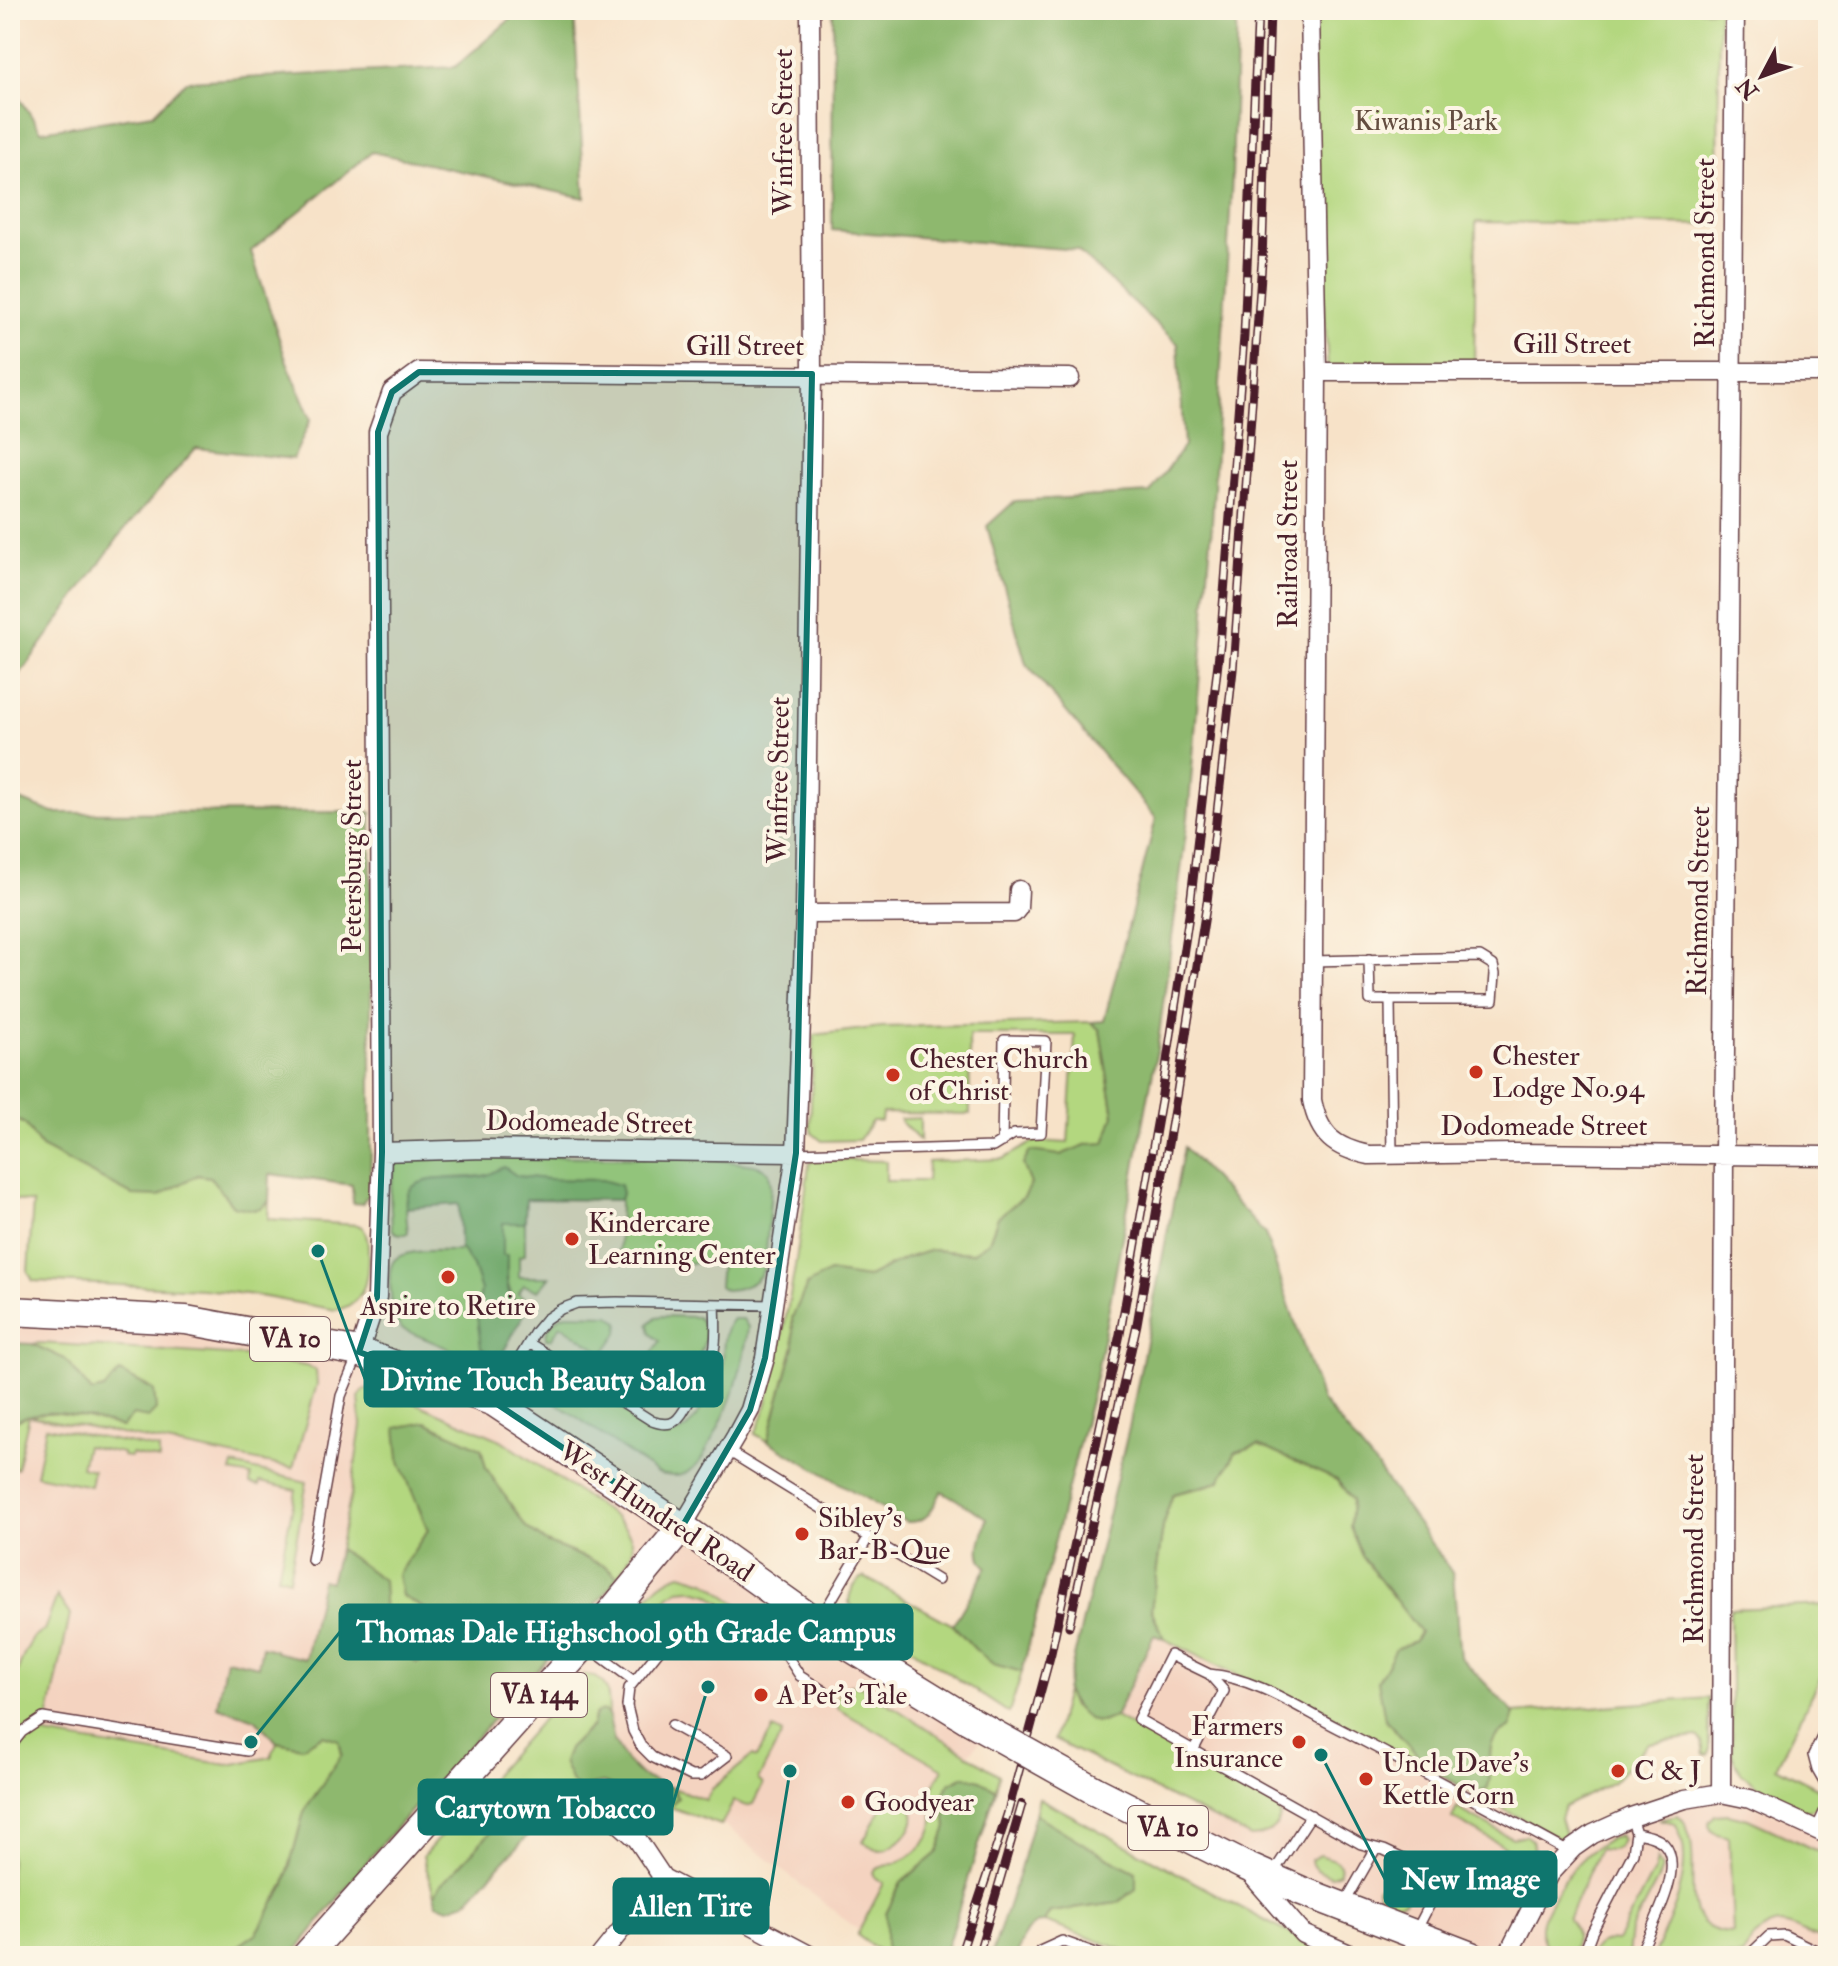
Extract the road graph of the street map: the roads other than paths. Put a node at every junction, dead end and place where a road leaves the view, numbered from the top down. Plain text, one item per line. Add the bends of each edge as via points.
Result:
1 (810, 10) edge
2 (1310, 10) edge
3 (1735, 10) edge
4 (419, 372) joint
5 (1317, 372) junction
6 (1732, 372) junction
7 (1828, 372) edge
8 (812, 374) junction
9 (1070, 378) dead end
10 (1019, 890) dead end
11 (805, 914) junction
12 (1369, 959) junction
13 (1313, 961) junction
14 (1390, 1000) junction
15 (1312, 1078) joint
16 (1002, 1142) junction
17 (382, 1152) junction
18 (796, 1153) junction
19 (1724, 1154) junction
20 (1392, 1155) junction
21 (1828, 1156) edge
22 (715, 1304) junction
23 (773, 1305) junction
24 (10, 1311) edge
25 (529, 1343) junction
26 (359, 1352) junction
27 (705, 1377) dead end
28 (691, 1398) dead end
29 (494, 1402) junction
30 (728, 1451) junction
31 (682, 1527) junction
32 (868, 1538) junction
33 (312, 1560) dead end
34 (938, 1580) dead end
35 (808, 1617) junction
36 (585, 1644) junction
37 (774, 1648) junction
38 (1209, 1674) junction
39 (634, 1681) junction
40 (824, 1691) dead end
41 (672, 1725) dead end
42 (1828, 1725) edge
43 (10, 1747) edge
44 (1194, 1749) junction
45 (247, 1751) dead end
46 (1828, 1789) edge
47 (1721, 1793) junction
48 (594, 1801) dead end
49 (1828, 1804) edge
50 (1311, 1815) junction
51 (1633, 1825) junction
52 (1822, 1832) edge
53 (1376, 1848) junction
54 (1569, 1852) junction
55 (1243, 1865) junction
56 (1445, 1875) junction
57 (1271, 1876) junction
58 (663, 1878) junction
59 (1531, 1906) junction
60 (1343, 1907) junction
61 (1414, 1934) junction
62 (306, 1956) edge
63 (600, 1956) edge
64 (811, 1956) edge
65 (1038, 1956) edge
66 (1104, 1956) edge
67 (1354, 1956) edge
68 (1471, 1956) edge
69 (1507, 1956) edge
70 (1583, 1956) edge
71 (1639, 1956) edge
72 (1748, 1956) edge
73 (1828, 1956) edge

1 - 8 street, Winfree Street
2 - 5 street, Railroad Street
3 - 6 street, Richmond Street
4 - 8 street, Gill Street
4 - 17 street, Petersburg Street via 392,392 378,432
5 - 6 street, Gill Street
5 - 13 street, Railroad Street
6 - 7 street, Gill Street
6 - 19 street, Richmond Street
8 - 9 street, Gill Street
8 - 11 street, Winfree Street
10 - 11 street via 1014,913
11 - 18 street, Winfree Street
12 - 13 lane
12 - 14 lane via 1370,1000
12 - 14 lane via 1480,957 1493,965 1493,1000
13 - 15 street, Railroad Street
14 - 20 lane
15 - 20 street, Dodomeade Street via 1315,1114 1334,1142 1349,1151
16 - 16 lane via 1004,1040 1046,1041 1041,1133 1014,1134
16 - 18 lane via 993,1147
17 - 18 street, Dodomeade Street
17 - 26 street, Petersburg Street via 377,1297
18 - 23 street, Winfree Street
19 - 20 street, Dodomeade Street
19 - 21 street, Dodomeade Street
19 - 47 street, Richmond Street
22 - 23 lane
22 - 25 lane via 577,1303 546,1319
22 - 27 lane via 715,1351
23 - 30 street, Winfree Street via 750,1410
24 - 26 main road, West Hundred Road / VA 10 via 186,1320
25 - 28 lane via 663,1425 680,1417
25 - 29 lane
26 - 29 main road, West Hundred Road / VA 10
26 - 33 lane via 341,1396
29 - 31 main road, West Hundred Road / VA 10
30 - 31 street, Winfree Street
30 - 32 lane
31 - 35 main road, West Hundred Road / VA 10
31 - 36 main road, VA 144
32 - 34 lane
32 - 35 lane
35 - 37 lane
35 - 55 main road, West Hundred Road / VA 10, bridge via 969,1720
36 - 39 lane
36 - 62 main road, VA 144
37 - 39 lane via 715,1611 682,1622
37 - 40 lane via 787,1656 800,1676
38 - 44 lane via 1224,1691
38 - 44 lane via 1170,1655 1138,1719
38 - 54 lane via 1261,1688
39 - 41 lane via 627,1706 633,1731 652,1757 701,1776 727,1756
42 - 46 lane via 1813,1755
43 - 45 lane via 43,1718
44 - 50 lane
47 - 51 street via 1685,1799
47 - 52 street via 1750,1799
48 - 58 street via 637,1839
49 - 52 lane
50 - 53 lane
50 - 57 lane
51 - 54 street via 1593,1834
51 - 70 lane via 1633,1853
51 - 71 lane via 1667,1846 1672,1861 1669,1885
53 - 56 lane
53 - 60 lane
54 - 59 street
55 - 57 main road, West Hundred Road / VA 10
55 - 67 street via 1303,1934
56 - 59 lane via 1482,1880
56 - 61 lane
57 - 60 main road, West Hundred Road / VA 10
58 - 63 street
58 - 64 street
59 - 69 street
60 - 61 main road, West Hundred Road / VA 10
61 - 68 main road, West Hundred Road / VA 10
65 - 66 lane via 1062,1941
72 - 73 lane via 1769,1936 1784,1935

